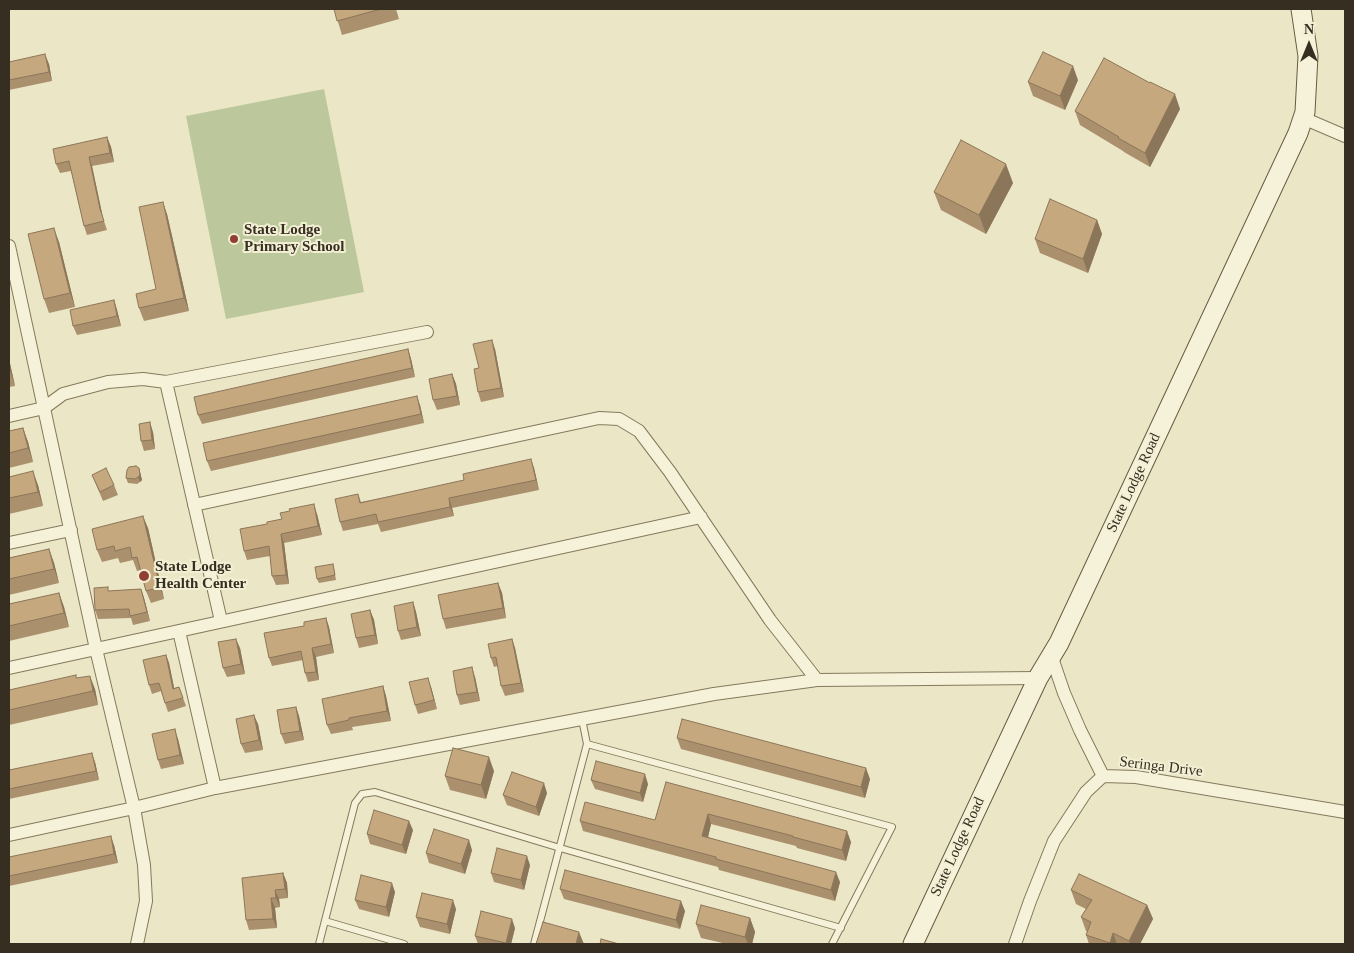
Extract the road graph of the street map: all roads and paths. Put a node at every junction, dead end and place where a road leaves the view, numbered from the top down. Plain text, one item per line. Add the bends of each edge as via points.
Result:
1 (1301, 9) edge
2 (1303, 118) junction
3 (1345, 136) edge
4 (9, 246) edge
5 (14, 292) edge
6 (427, 332) dead end
7 (166, 382) junction
8 (44, 408) junction
9 (9, 416) edge
10 (194, 505) junction
11 (701, 517) junction
12 (71, 530) junction
13 (9, 543) edge
14 (220, 621) junction
15 (179, 631) junction
16 (96, 649) junction
17 (1051, 655) junction
18 (9, 668) edge
19 (1038, 678) junction
20 (818, 680) junction
21 (582, 719) junction
22 (587, 744) junction
23 (1103, 776) junction
24 (215, 788) junction
25 (134, 808) junction
26 (1345, 812) edge
27 (9, 835) edge
28 (560, 848) junction
29 (325, 921) junction
30 (840, 928) junction
31 (137, 944) edge
32 (318, 944) edge
33 (404, 944) edge
34 (534, 944) edge
35 (832, 944) edge
36 (912, 944) edge
37 (1015, 944) edge

1 - 2 street, State Lodge Road via 1308,56
2 - 3 street
2 - 17 street, State Lodge Road
4 - 5 street
5 - 8 street
6 - 7 street
7 - 8 street via 143,379 108,382 63,394
7 - 10 street
8 - 9 street
8 - 12 street
10 - 11 street via 599,418 619,419 639,431
10 - 14 street
11 - 14 street
11 - 20 street via 770,620
12 - 13 street
12 - 16 street
14 - 15 street
15 - 16 street
15 - 24 street
16 - 18 street
16 - 25 street
17 - 19 street, State Lodge Road
17 - 23 street via 1067,701
19 - 20 street
19 - 36 street, State Lodge Road
20 - 21 street via 714,694
21 - 22 lane
21 - 24 street
22 - 28 lane
22 - 30 lane via 892,827
23 - 26 street, Seringa Drive via 1136,777
23 - 37 street, Seringa Drive via 1086,792 1054,841
24 - 25 street
25 - 27 street
25 - 31 street via 144,864 146,901
28 - 29 lane via 375,792 362,794 355,803
28 - 30 lane
28 - 34 lane
29 - 32 lane
29 - 33 lane
30 - 35 lane

